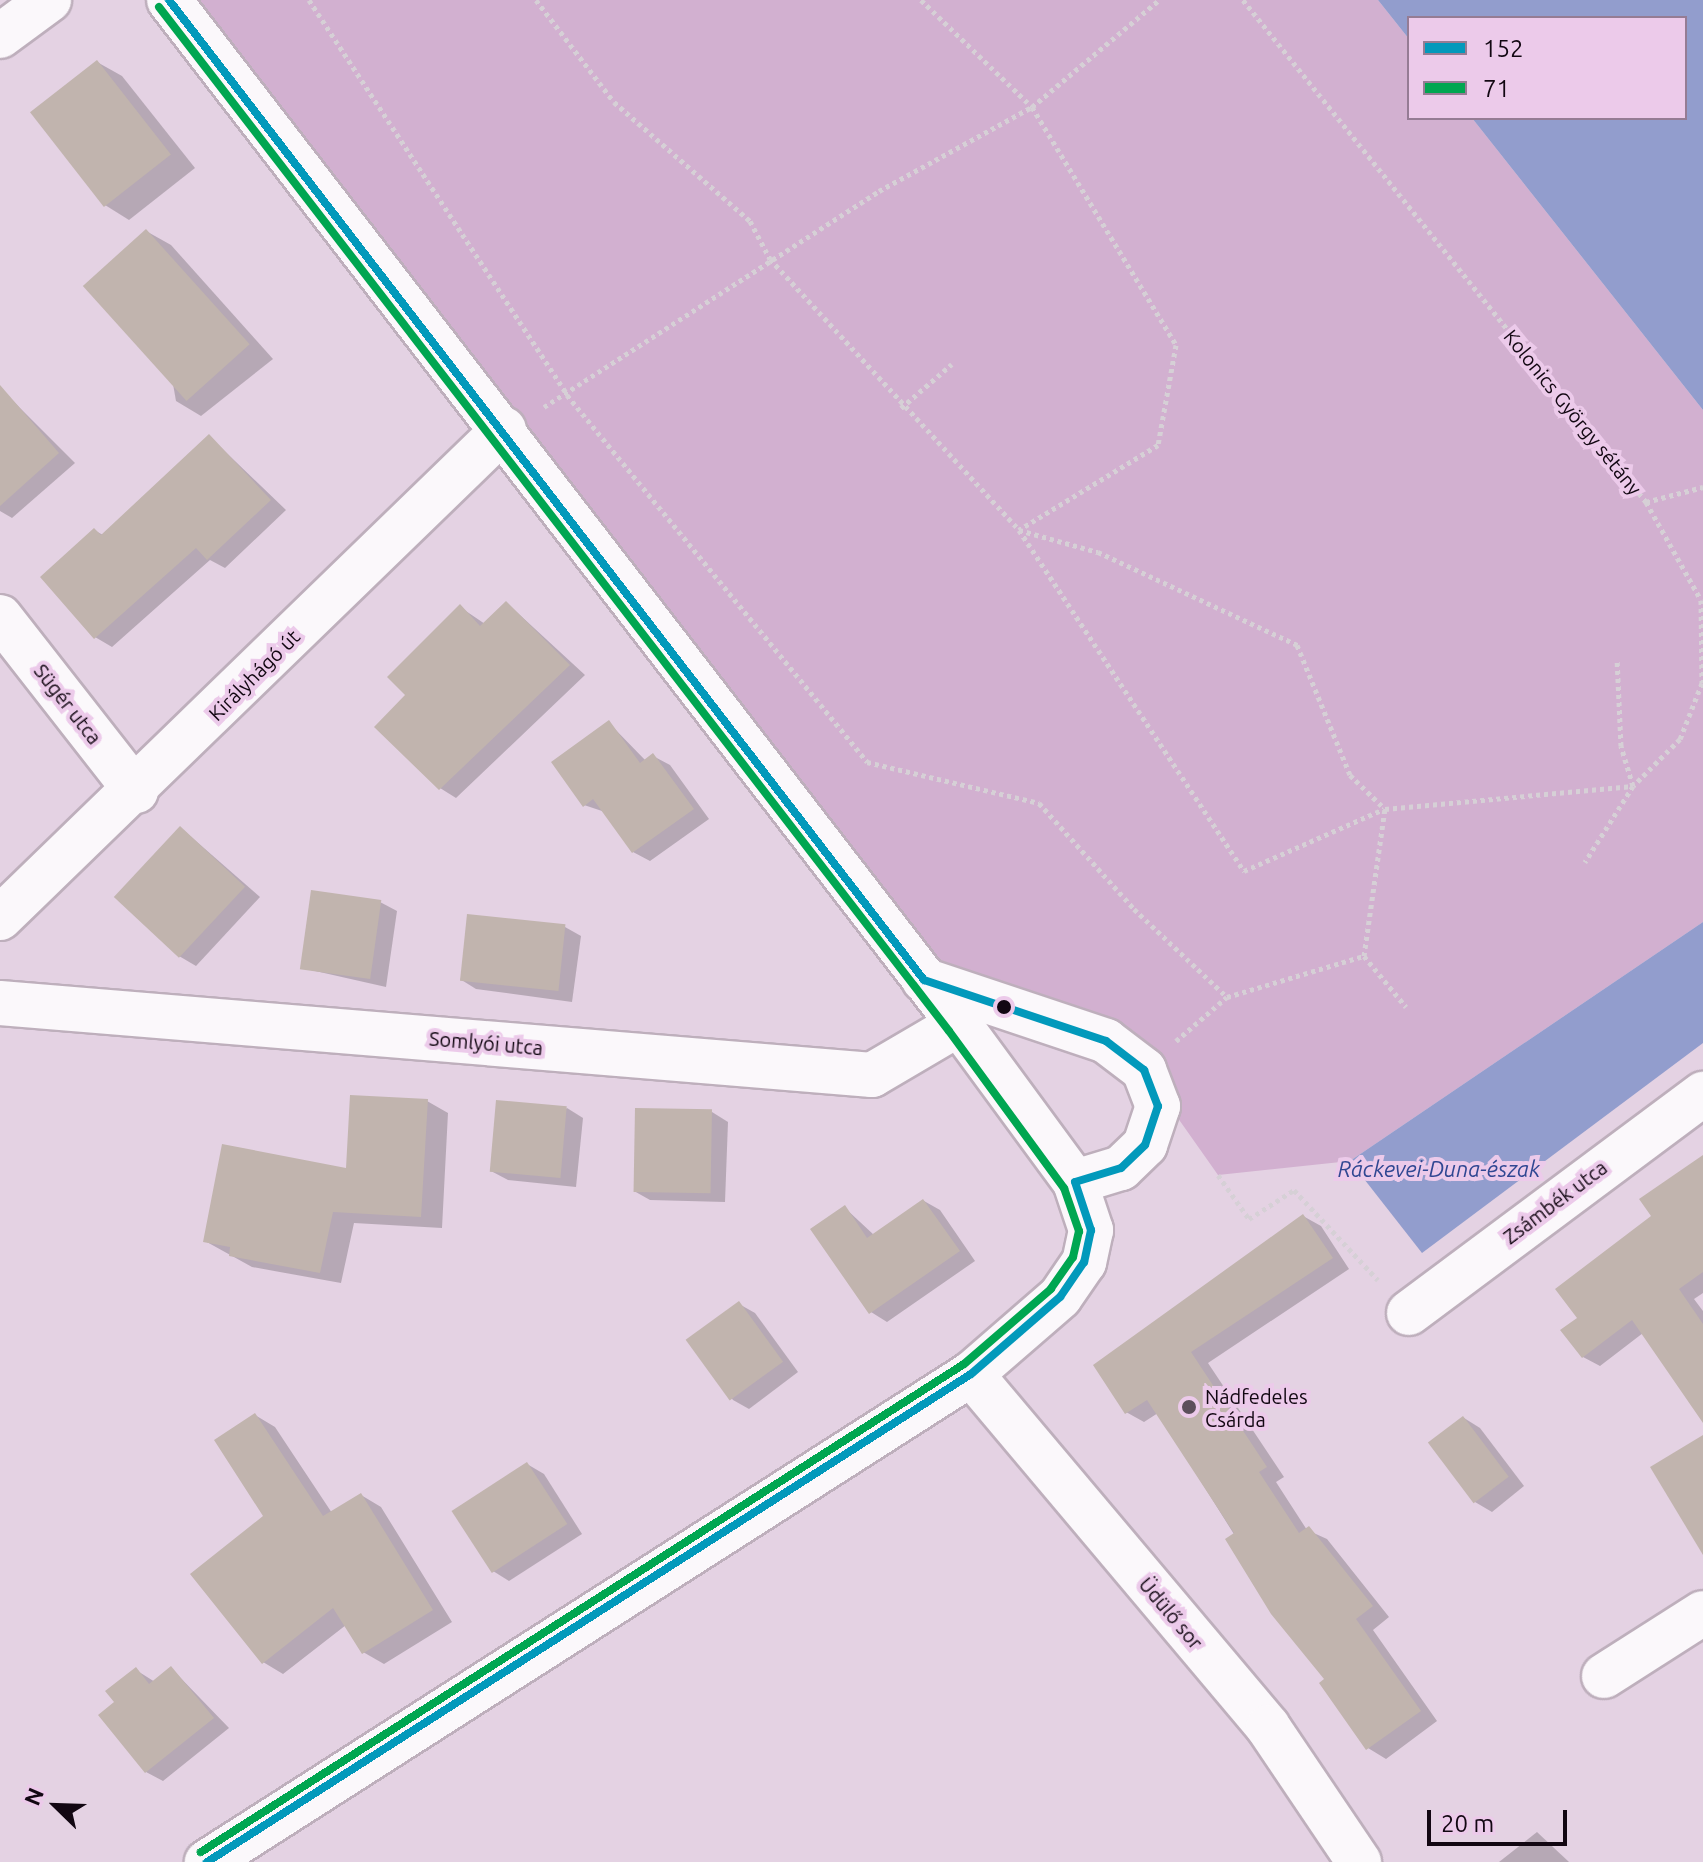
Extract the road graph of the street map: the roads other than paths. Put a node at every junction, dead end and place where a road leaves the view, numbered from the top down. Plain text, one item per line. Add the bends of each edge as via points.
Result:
1 (49, 0) edge
2 (169, 0) edge
3 (0, 36) edge
4 (504, 429) junction
5 (0, 617) edge
6 (136, 791) junction
7 (0, 918) edge
8 (924, 980) junction
9 (0, 1003) edge
10 (959, 1024) junction
11 (1703, 1094) edge
12 (1075, 1182) junction
13 (1409, 1313) road end
14 (971, 1374) junction
15 (1703, 1613) edge
16 (1604, 1676) dead end
17 (207, 1862) edge
18 (1359, 1862) edge

1 - 3 street
2 - 4 street
4 - 6 street, Királyhágó út
4 - 8 street
5 - 6 street, Sügér utca
6 - 7 street, Királyhágó út
8 - 10 street
8 - 12 street via 1106,1041 1144,1070 1158,1106 1145,1145 1121,1168
9 - 10 street, Somlyói utca via 872,1075
10 - 12 street
11 - 13 street, Zsámbék utca
12 - 14 street via 1091,1230 1084,1262 1060,1297
14 - 17 street
14 - 18 street, Üdülő sor via 1268,1727
15 - 16 street

